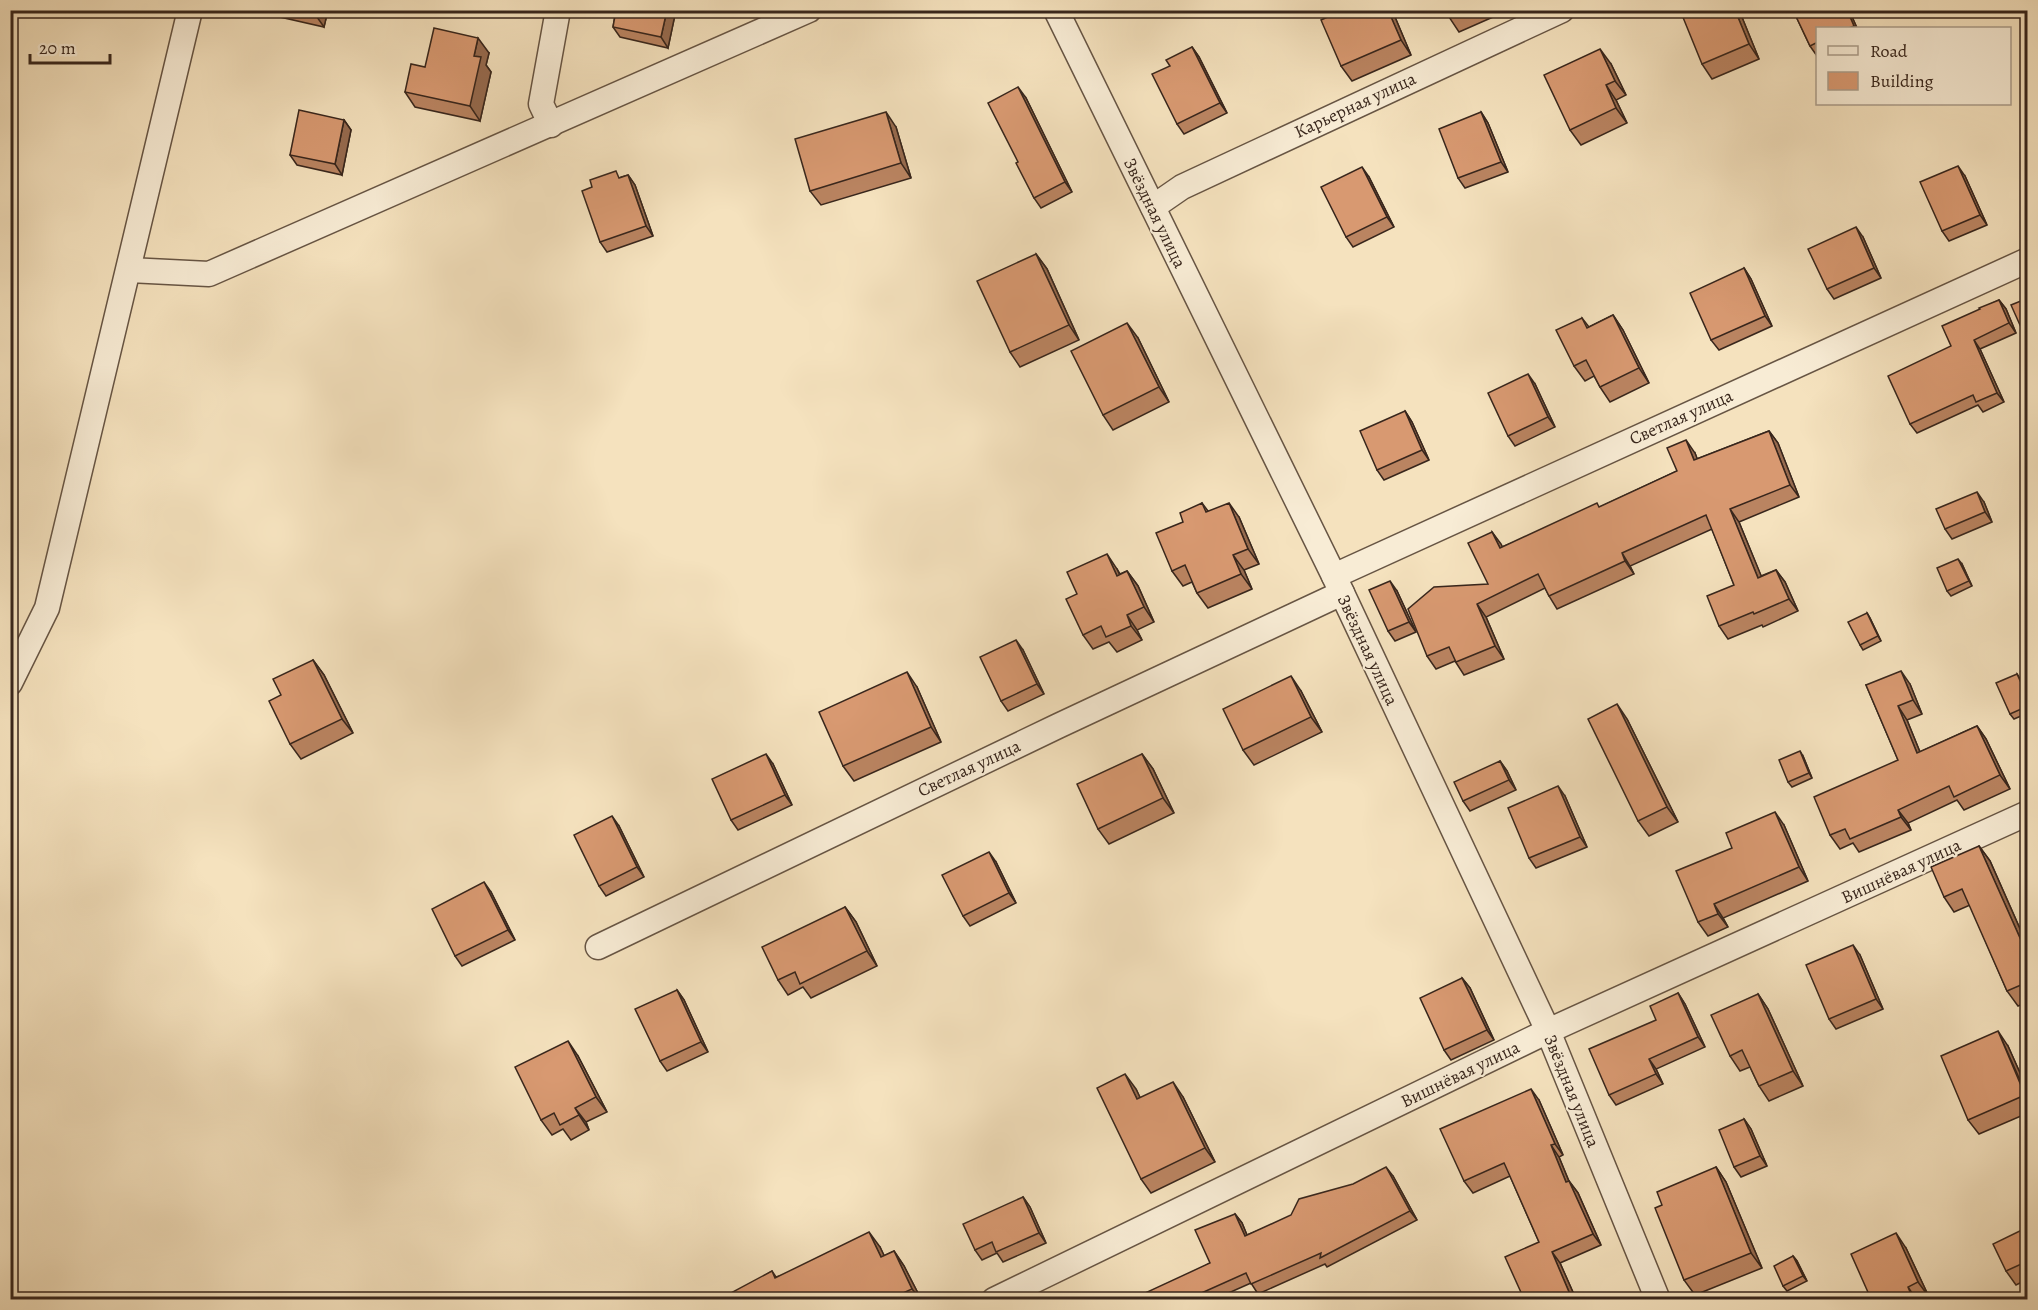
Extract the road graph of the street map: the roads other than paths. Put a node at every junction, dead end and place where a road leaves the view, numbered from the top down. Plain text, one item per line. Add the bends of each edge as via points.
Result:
1 (190, 10) edge
2 (558, 10) edge
3 (809, 10) edge
4 (1056, 10) edge
5 (1562, 10) edge
6 (551, 125) junction
7 (1153, 207) junction
8 (2028, 260) edge
9 (129, 270) junction
10 (1338, 585) junction
11 (10, 683) edge
12 (2028, 813) edge
13 (598, 947) dead end
14 (1548, 1031) junction
15 (994, 1299) edge
16 (1658, 1299) edge

1 - 9 street
2 - 6 street via 542,104
3 - 6 street
4 - 7 street, Звёздная улица
5 - 7 street, Карьерная улица via 1182,187
6 - 9 street via 209,274
7 - 10 street, Звёздная улица
8 - 10 street, Светлая улица
9 - 11 street via 47,608
10 - 13 street, Светлая улица
10 - 14 street, Звёздная улица
12 - 14 street, Вишнёвая улица
14 - 15 street, Вишнёвая улица
14 - 16 street, Звёздная улица

